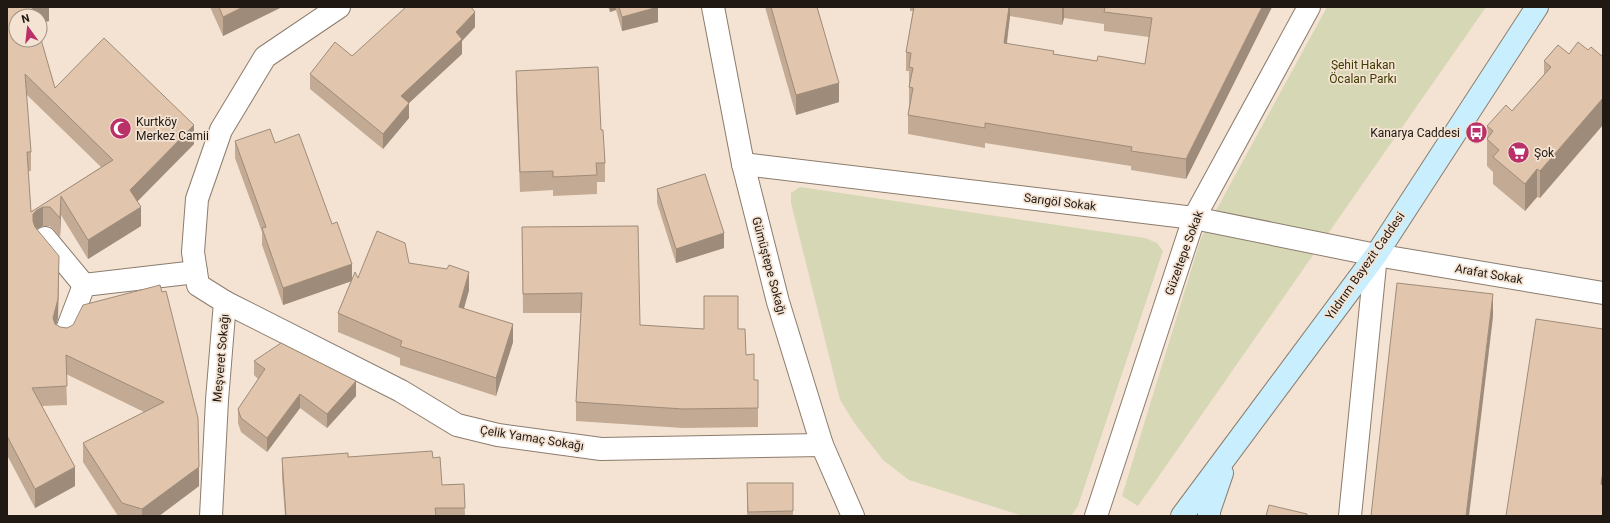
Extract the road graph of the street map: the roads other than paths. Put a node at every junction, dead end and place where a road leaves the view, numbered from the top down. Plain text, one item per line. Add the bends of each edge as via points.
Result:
1 (339, 7) edge
2 (713, 7) edge
3 (1309, 7) edge
4 (1537, 7) edge
5 (743, 164) junction
6 (1194, 218) junction
7 (45, 238) edge
8 (1376, 255) junction
9 (196, 272) junction
10 (84, 285) junction
11 (1603, 293) edge
12 (225, 302) junction
13 (65, 335) edge
14 (822, 444) junction
15 (1229, 453) junction
16 (211, 516) edge
17 (853, 516) edge
18 (1096, 516) edge
19 (1182, 516) edge
20 (1209, 516) edge
21 (1350, 516) edge

1 - 9 street, Meşveret Sokağı via 265,57 221,130 197,199 193,252
2 - 5 street, Gümüştepe Sokağı
3 - 6 street, Güzeltepe Sokak
4 - 8 street, Yıldırım Bayezit Caddesi
5 - 6 street, Sarıgöl Sokak
5 - 14 street, Gümüştepe Sokağı via 778,302
6 - 8 street, Sarıgöl Sokak
6 - 18 street, Güzeltepe Sokak
7 - 10 street
8 - 11 street, Arafat Sokak
8 - 15 street, Yıldırım Bayezit Caddesi
8 - 21 street
9 - 10 street
9 - 12 street, Meşveret Sokağı via 198,285
10 - 13 street
12 - 14 street, Çelik Yamaç Sokağı via 401,391 457,425 498,435 601,449
12 - 16 street, Meşveret Sokağı
14 - 17 street, Gümüştepe Sokağı
15 - 19 street, Yıldırım Bayezit Caddesi
15 - 20 street

